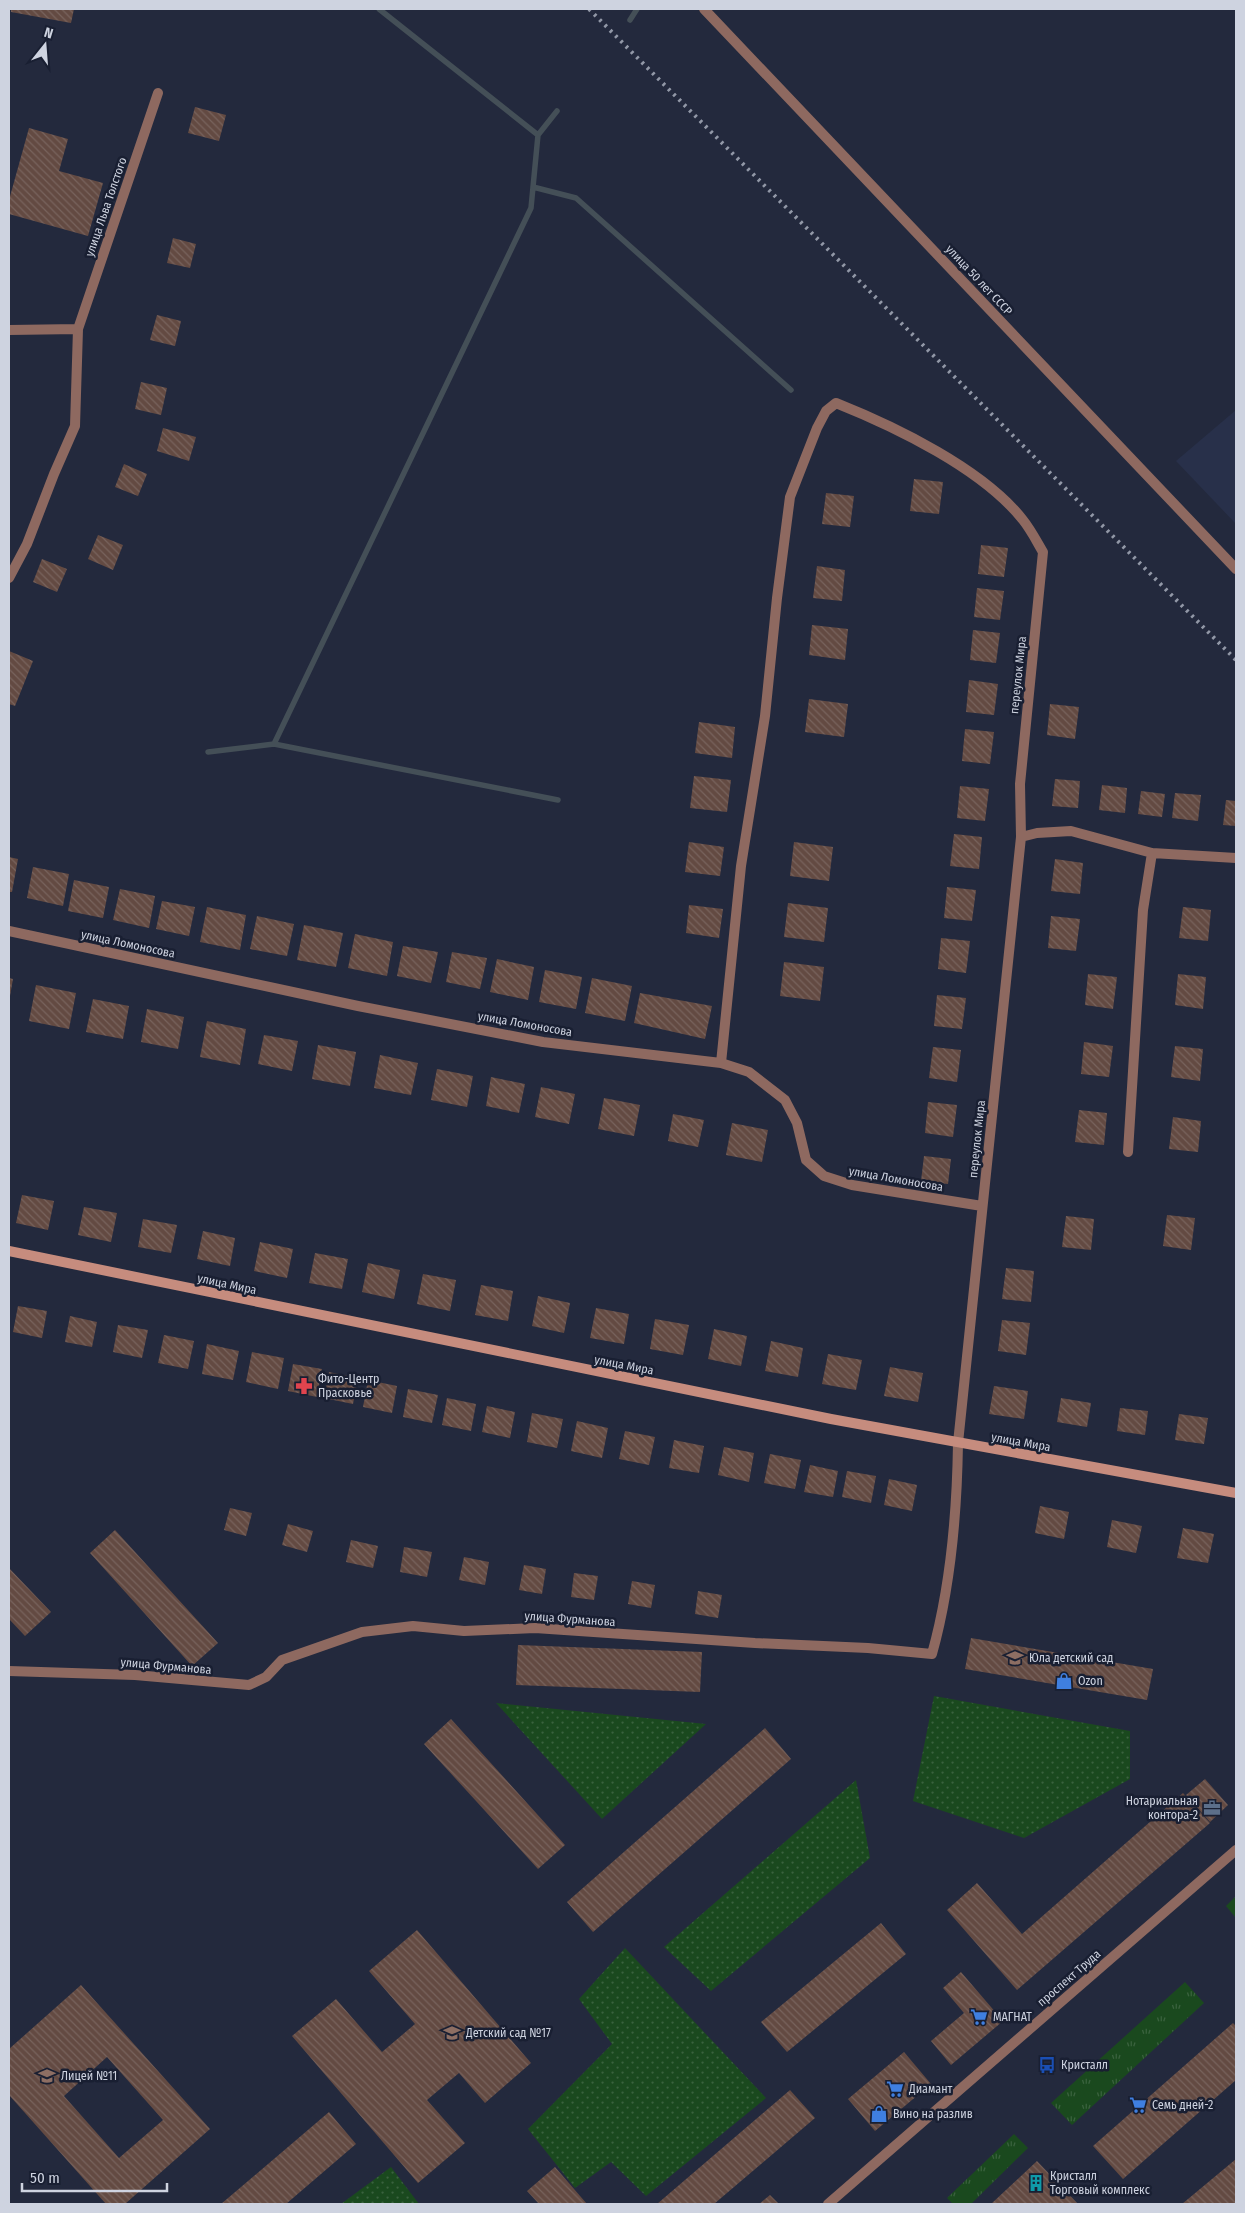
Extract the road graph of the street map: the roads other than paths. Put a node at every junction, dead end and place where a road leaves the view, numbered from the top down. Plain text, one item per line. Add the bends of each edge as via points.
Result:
1 (704, 9) edge
2 (158, 93) dead end
3 (78, 329) junction
4 (9, 330) edge
5 (1236, 569) edge
6 (9, 578) edge
7 (1021, 837) junction
8 (1152, 853) junction
9 (1236, 858) edge
10 (9, 931) edge
11 (720, 1063) junction
12 (1128, 1152) dead end
13 (982, 1206) junction
14 (9, 1251) edge
15 (958, 1443) junction
16 (1236, 1493) edge
17 (9, 1671) edge
18 (1236, 1850) edge
19 (828, 2204) edge

1 - 5 street, улица 50 лет СССР
2 - 3 street, улица Льва Толстого
3 - 4 street
3 - 6 street, улица Льва Толстого via 75,426 27,544
7 - 8 street via 1071,831
7 - 11 street, переулок Мира via 1020,784 1043,552 1023,520 997,492 940,453 836,403 826,411 817,428 790,497 765,716 741,866
7 - 13 street, переулок Мира
8 - 9 street
8 - 12 street via 1143,910
10 - 11 street, улица Ломоносова via 543,1042
11 - 13 street, улица Ломоносова via 749,1072 785,1100 798,1123 806,1160 824,1176 852,1185
13 - 15 street, переулок Мира
14 - 15 main road, улица Мира
15 - 16 main road, улица Мира
15 - 17 street, улица Фурманова via 957,1497 940,1624 932,1654 535,1628 464,1631 413,1626 362,1632 282,1660 266,1678 249,1686 135,1675
18 - 19 street, проспект Труда

